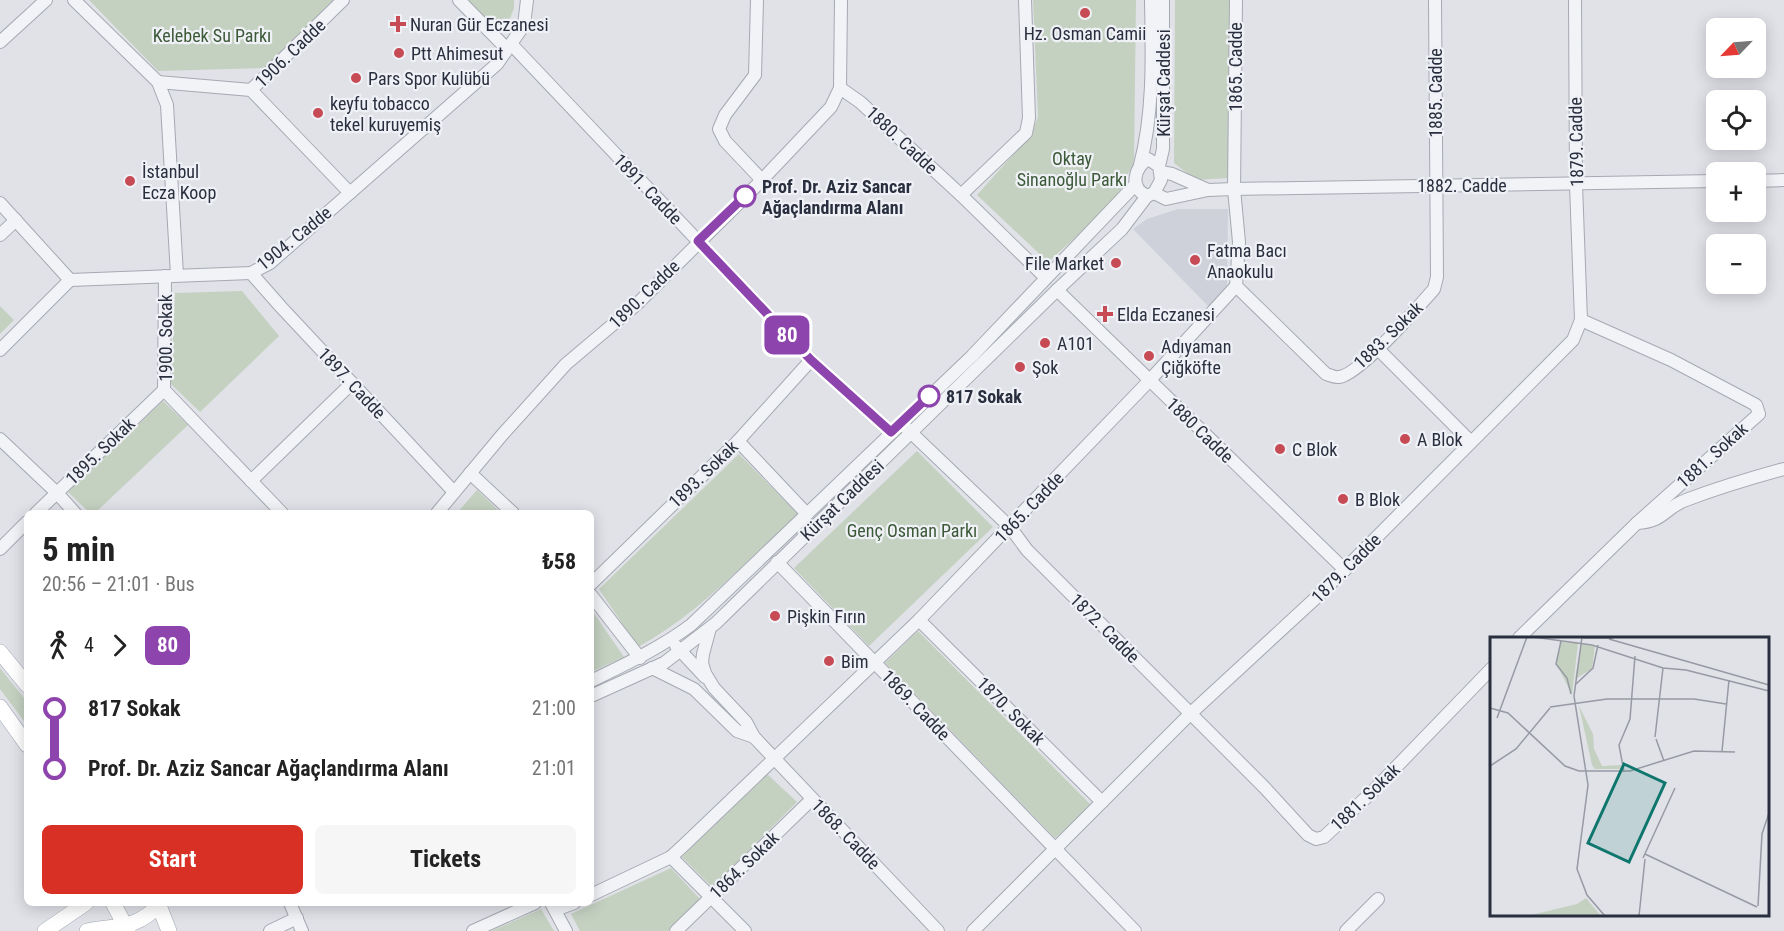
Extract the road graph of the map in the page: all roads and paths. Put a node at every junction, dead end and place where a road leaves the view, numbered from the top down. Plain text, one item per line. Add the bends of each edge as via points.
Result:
1 (46, 0) edge
2 (74, 0) edge
3 (343, 0) edge
4 (459, 0) edge
5 (527, 0) edge
6 (757, 0) edge
7 (841, 0) edge
8 (1025, 0) edge
9 (1151, 0) edge
10 (1163, 0) edge
11 (1236, 0) edge
12 (1435, 0) edge
13 (1575, 0) edge
14 (0, 42) edge
15 (509, 47) junction
16 (158, 82) junction
17 (840, 88) junction
18 (251, 90) junction
19 (1140, 165) junction
20 (1160, 169) junction
21 (762, 180) junction
22 (1784, 180) edge
23 (1706, 181) edge
24 (1766, 181) edge
25 (1576, 184) junction
26 (1135, 185) junction
27 (1435, 185) junction
28 (1234, 189) junction
29 (1208, 190) junction
30 (350, 193) junction
31 (961, 195) junction
32 (1151, 195) junction
33 (0, 203) edge
34 (16, 220) junction
35 (0, 235) edge
36 (698, 241) junction
37 (251, 273) junction
38 (171, 276) junction
39 (1046, 278) junction
40 (70, 280) junction
41 (1236, 286) junction
42 (1057, 290) junction
43 (1581, 320) junction
44 (1378, 349) junction
45 (0, 350) edge
46 (811, 360) junction
47 (1149, 381) junction
48 (352, 383) junction
49 (164, 390) junction
50 (901, 423) junction
51 (891, 432) junction
52 (912, 434) junction
53 (0, 439) edge
54 (738, 441) junction
55 (1471, 442) junction
56 (1784, 469) edge
57 (470, 473) junction
58 (251, 481) junction
59 (454, 492) junction
60 (57, 493) junction
61 (39, 510) edge
62 (72, 510) edge
63 (279, 510) edge
64 (439, 510) edge
65 (510, 510) edge
66 (807, 514) junction
67 (1637, 523) junction
68 (24, 525) edge
69 (1010, 527) junction
70 (0, 549) edge
71 (777, 562) junction
72 (1345, 570) junction
73 (594, 581) edge
74 (594, 599) edge
75 (919, 620) junction
76 (710, 628) junction
77 (1521, 637) edge
78 (670, 639) junction
79 (657, 647) junction
80 (681, 650) junction
81 (0, 652) edge
82 (640, 658) junction
83 (668, 660) junction
84 (875, 663) junction
85 (652, 668) junction
86 (1490, 669) edge
87 (594, 680) edge
88 (708, 680) junction
89 (24, 681) edge
90 (694, 689) junction
91 (594, 695) edge
92 (0, 707) edge
93 (1190, 714) junction
94 (754, 737) junction
95 (24, 741) edge
96 (776, 759) junction
97 (812, 799) junction
98 (1102, 802) junction
99 (1308, 835) joint
100 (1055, 849) junction
101 (671, 857) junction
102 (594, 894) edge
103 (711, 897) junction
104 (1378, 899) dead end
105 (82, 906) edge
106 (115, 906) edge
107 (158, 906) edge
108 (161, 906) edge
109 (291, 906) edge
110 (528, 906) edge
111 (553, 906) edge
112 (297, 918) junction
113 (127, 929) edge
114 (45, 931) edge
115 (87, 931) edge
116 (169, 931) edge
117 (270, 931) edge
118 (303, 931) edge
119 (473, 931) edge
120 (566, 931) edge
121 (676, 931) edge
122 (745, 931) edge
123 (938, 931) edge
124 (973, 931) edge
125 (1135, 931) edge
126 (1346, 931) edge

1 - 14 street
2 - 16 street
3 - 18 street, 1906. Cadde
4 - 15 street
5 - 15 street, 1904. Cadde via 524,25
6 - 21 street via 755,75 719,129 725,141
7 - 17 street
8 - 31 street via 1029,118 1026,132
9 - 19 street, Kürşat Caddesi via 1150,103
10 - 20 street, Kürşat Caddesi
11 - 28 street, 1865. Cadde
12 - 27 street, 1885. Cadde
13 - 25 street, 1879. Cadde
15 - 30 street, 1904. Cadde via 497,64
15 - 36 street, 1891. Cadde
16 - 18 street, 1906. Cadde
16 - 38 street, 1900. Sokak via 167,105
17 - 21 street, 1890. Cadde via 831,107
17 - 31 street, 1880. Cadde
18 - 30 street
19 - 20 street via 1148,159
19 - 26 street
20 - 29 street, 1882. Cadde
20 - 32 street via 1161,180
21 - 36 street, 1890. Cadde
22 - 24 street
23 - 25 street, 1882. Cadde
25 - 27 street, 1882. Cadde
25 - 43 street, 1879. Cadde
26 - 32 street via 1140,193
26 - 39 street, Kürşat Caddesi
27 - 28 street, 1882. Cadde
27 - 44 street, 1883. Sokak via 1434,289
28 - 29 street, 1882. Cadde
28 - 41 street, 1865. Cadde via 1239,242
29 - 32 street, 1882. Cadde via 1166,199
30 - 37 street, 1904. Cadde via 270,263
31 - 39 street, 1880. Cadde
32 - 42 street, Kürşat Caddesi via 1122,229
33 - 34 street
34 - 35 street
34 - 40 street
36 - 46 street, 1891. Cadde
36 - 57 street, 1890. Cadde via 636,304 566,364
37 - 38 street, 1904. Cadde
37 - 48 street, 1897. Cadde
38 - 40 street, 1904. Cadde
38 - 49 street, 1900. Sokak
39 - 50 street, Kürşat Caddesi
40 - 45 street
41 - 44 street, 1883. Sokak via 1326,374 1339,378 1349,374
41 - 47 street, 1865. Cadde
42 - 47 street, 1880 Cadde
42 - 52 street, Kürşat Caddesi
43 - 55 street, 1879. Cadde via 1573,340
43 - 67 street, 1881. Sokak via 1681,365 1756,405 1759,414
44 - 55 street
46 - 51 street, 1891. Cadde
46 - 54 street, 1893. Sokak
47 - 69 street, 1865. Cadde
47 - 72 street, 1880 Cadde
48 - 58 street
48 - 59 street, 1897. Cadde
49 - 58 street, 1900. Sokak
49 - 60 street, 1895. Sokak
50 - 51 street, Kürşat Caddesi
50 - 52 street, 1872. Cadde
51 - 66 street, Kürşat Caddesi
52 - 69 street, 1872. Cadde
52 - 71 street, Kürşat Caddesi
53 - 60 street
54 - 66 street
54 - 73 street, 1893. Sokak
55 - 72 street, 1879. Cadde
56 - 67 street via 1684,500 1650,523
57 - 59 street, 1890. Cadde
57 - 65 street
58 - 63 street
59 - 64 street, 1890. Cadde
60 - 61 street, 1895. Sokak
60 - 62 street
66 - 78 street, Kürşat Caddesi via 691,625
67 - 77 street, 1881. Sokak
68 - 70 street
69 - 75 street, 1865. Cadde
69 - 93 street, 1872. Cadde via 1027,550
71 - 76 street, Kürşat Caddesi
71 - 84 street, 1869. Cadde
72 - 93 street, 1879. Cadde
74 - 82 street
75 - 84 street, 1865. Cadde
75 - 98 street, 1870. Sokak
76 - 80 street, Kürşat Caddesi
76 - 88 street via 702,663
78 - 79 street, Kürşat Caddesi
78 - 80 street, 1868. Cadde
79 - 82 street, Kürşat Caddesi
79 - 83 street, 1868. Cadde
80 - 83 street, Kürşat Caddesi
80 - 88 street, 1868. Cadde
81 - 89 main road
82 - 87 street, Kürşat Caddesi
83 - 85 street, Kürşat Caddesi
83 - 90 street, 1868. Cadde
84 - 96 street, 1865. Cadde
84 - 100 street, 1869. Cadde
85 - 90 street, 1868. Cadde
85 - 91 street, Kürşat Caddesi
86 - 99 street, 1881. Sokak via 1364,801 1324,837
88 - 94 street, 1868. Cadde via 746,722
90 - 94 street, 1868. Cadde via 737,732
92 - 95 main road
93 - 98 street, 1879. Cadde
93 - 99 street, 1872. Cadde
94 - 96 street, 1868. Cadde
96 - 97 street, 1868. Cadde
96 - 101 street, 1865. Cadde
97 - 103 street, 1864. Sokak
97 - 123 street, 1868. Cadde
98 - 100 street, 1879. Cadde
100 - 124 street, 1879. Cadde
100 - 125 street, 1869. Cadde
101 - 102 street, 1865. Cadde
101 - 103 street
103 - 121 street, 1864. Sokak
103 - 122 street
104 - 126 street
105 - 114 main road
106 - 113 main road
107 - 113 main road
108 - 116 main road
109 - 112 street
110 - 119 street
111 - 120 street
112 - 117 street
112 - 118 street
113 - 115 main road

